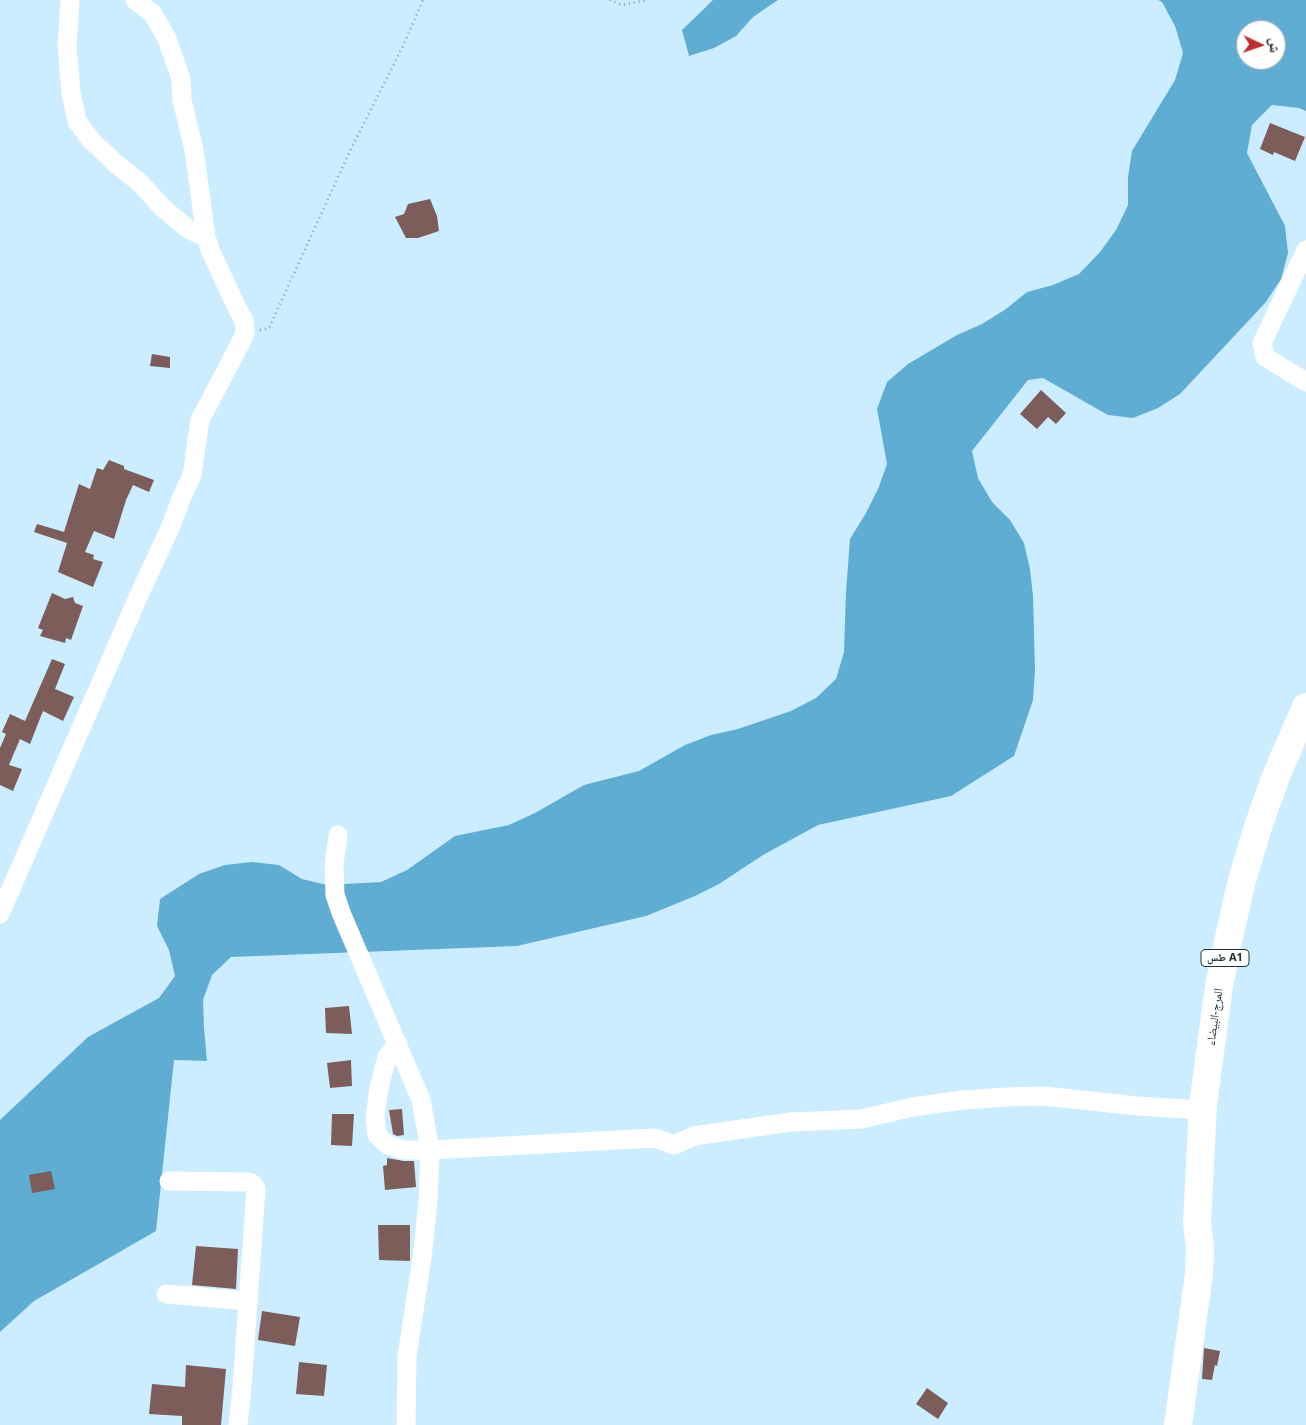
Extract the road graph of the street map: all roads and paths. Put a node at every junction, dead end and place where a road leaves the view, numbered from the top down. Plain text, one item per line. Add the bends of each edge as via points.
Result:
1 (70, 0) edge
2 (135, 0) edge
3 (423, 0) edge
4 (610, 0) edge
5 (647, 0) edge
6 (206, 237) junction
7 (1306, 250) edge
8 (245, 333) junction
9 (1306, 382) edge
10 (1306, 706) edge
11 (338, 835) dead end
12 (0, 914) edge
13 (398, 1044) junction
14 (1202, 1110) junction
15 (430, 1150) junction
16 (169, 1181) dead end
17 (1197, 1222) junction
18 (166, 1294) dead end
19 (247, 1301) junction
20 (238, 1425) edge
21 (406, 1425) edge
22 (1164, 1425) edge
23 (1178, 1425) edge

1 - 6 street via 67,47 77,121 91,140 140,183 162,208 188,229
2 - 6 street via 153,14 167,39 181,79
3 - 8 path via 269,328
4 - 5 path via 621,5
6 - 8 street via 244,320
7 - 9 street via 1262,343 1265,357
8 - 12 street via 200,420 192,475
10 - 14 highway, المرج-البيضاء / طس A1 via 1276,776 1242,880 1219,986
11 - 13 street via 335,895
13 - 15 street via 421,1100
13 - 15 street via 387,1057 379,1088 375,1118 377,1135 388,1146
14 - 15 street via 1044,1096 1005,1097 913,1107 861,1119 782,1123 694,1136 674,1144 655,1138
14 - 17 highway, المرج-البيضاء / طس A1
15 - 21 street via 424,1240 407,1356
16 - 19 street via 250,1182 254,1185
17 - 22 highway via 1191,1246 1175,1374
17 - 23 highway via 1199,1267
18 - 19 street
19 - 20 street

